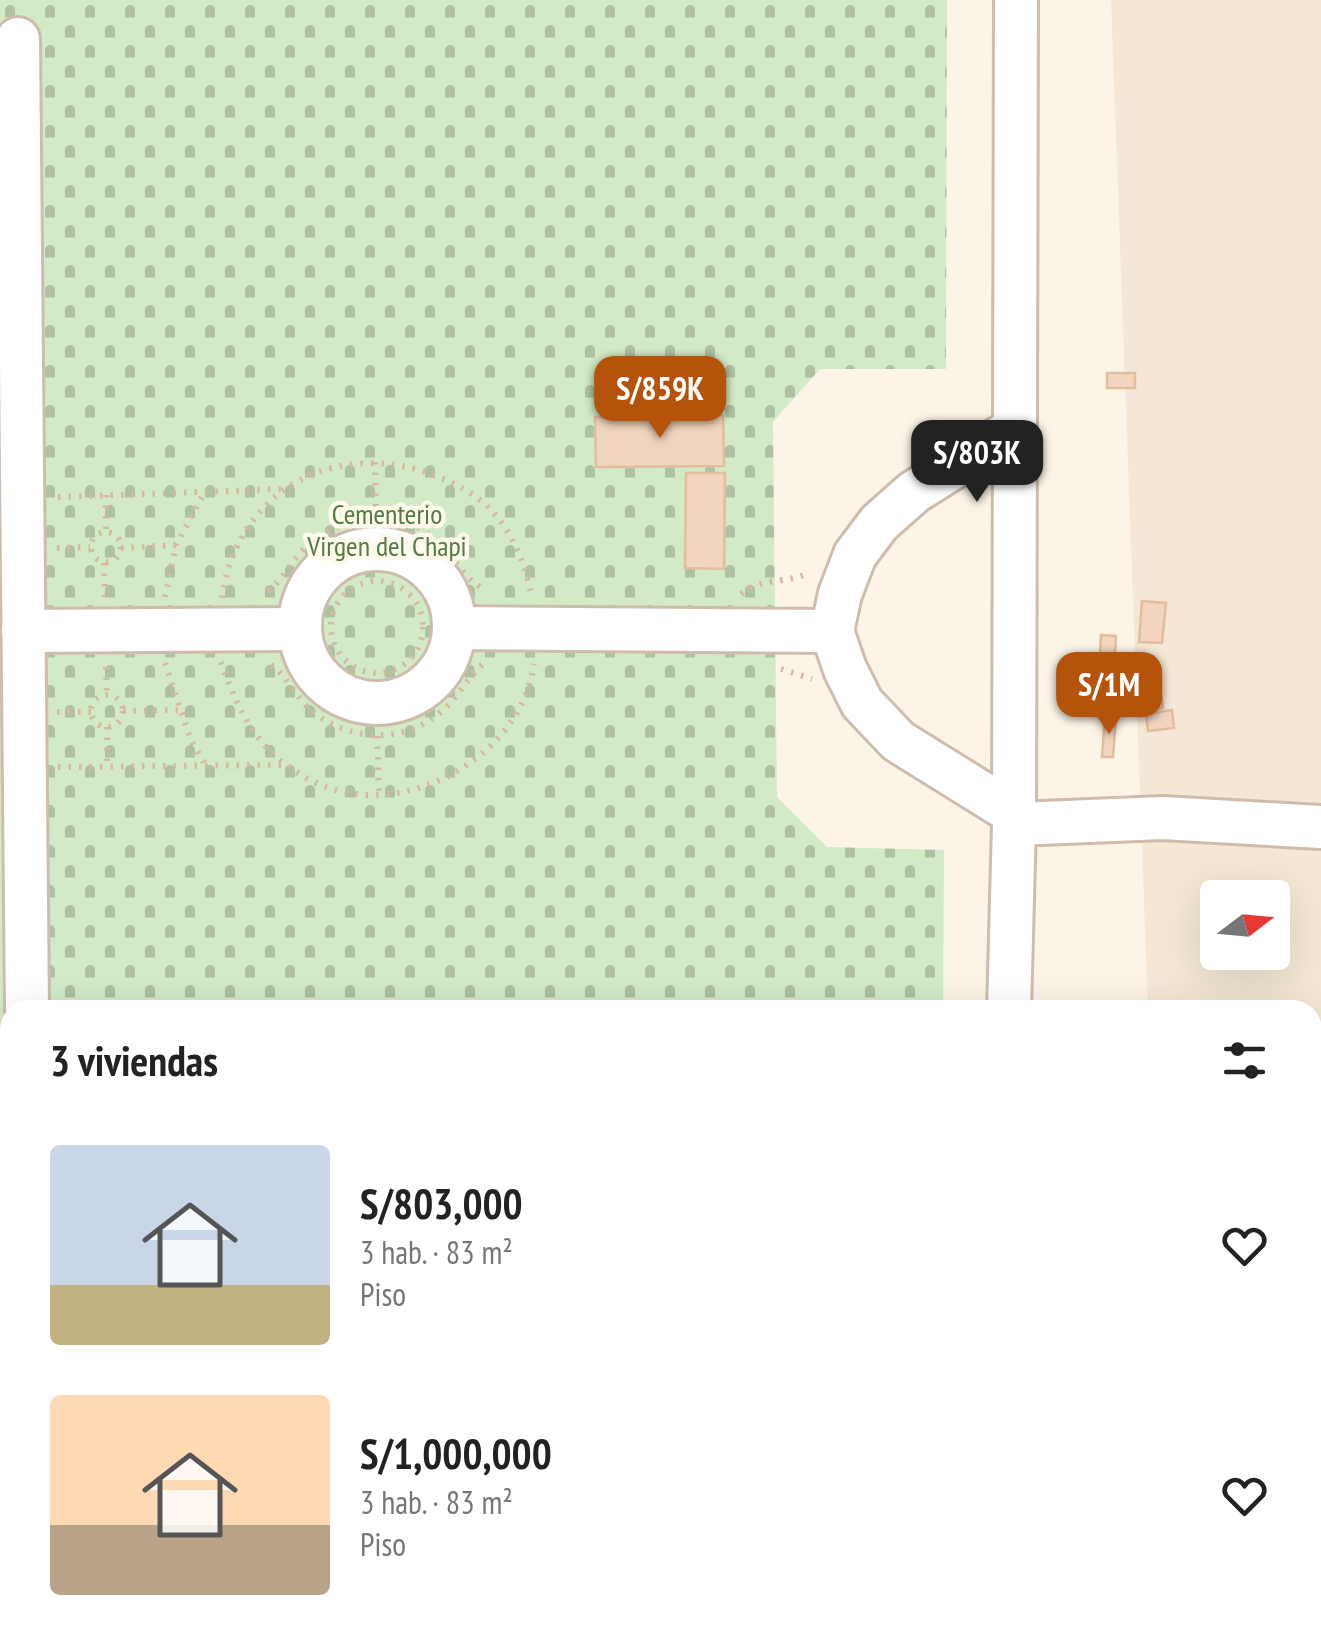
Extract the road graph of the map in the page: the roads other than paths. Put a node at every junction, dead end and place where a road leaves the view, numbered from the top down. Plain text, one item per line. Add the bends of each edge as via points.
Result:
1 (1016, 0) edge
2 (18, 39) dead end
3 (1014, 429) junction
4 (455, 628) junction
5 (316, 629) junction
6 (23, 631) junction
7 (832, 631) junction
8 (1013, 818) junction
9 (1321, 827) edge
10 (27, 1000) edge
11 (1009, 1000) edge

1 - 3 street
2 - 6 street
3 - 7 street via 914,492 879,524 854,555
3 - 8 street
4 - 5 street via 434,680 383,704 329,687 310,665
4 - 5 street via 450,599 436,575 386,548 358,550 312,583 301,610
4 - 7 street
5 - 6 street
6 - 10 street
7 - 8 street via 862,703 898,741
8 - 9 street
8 - 11 street

